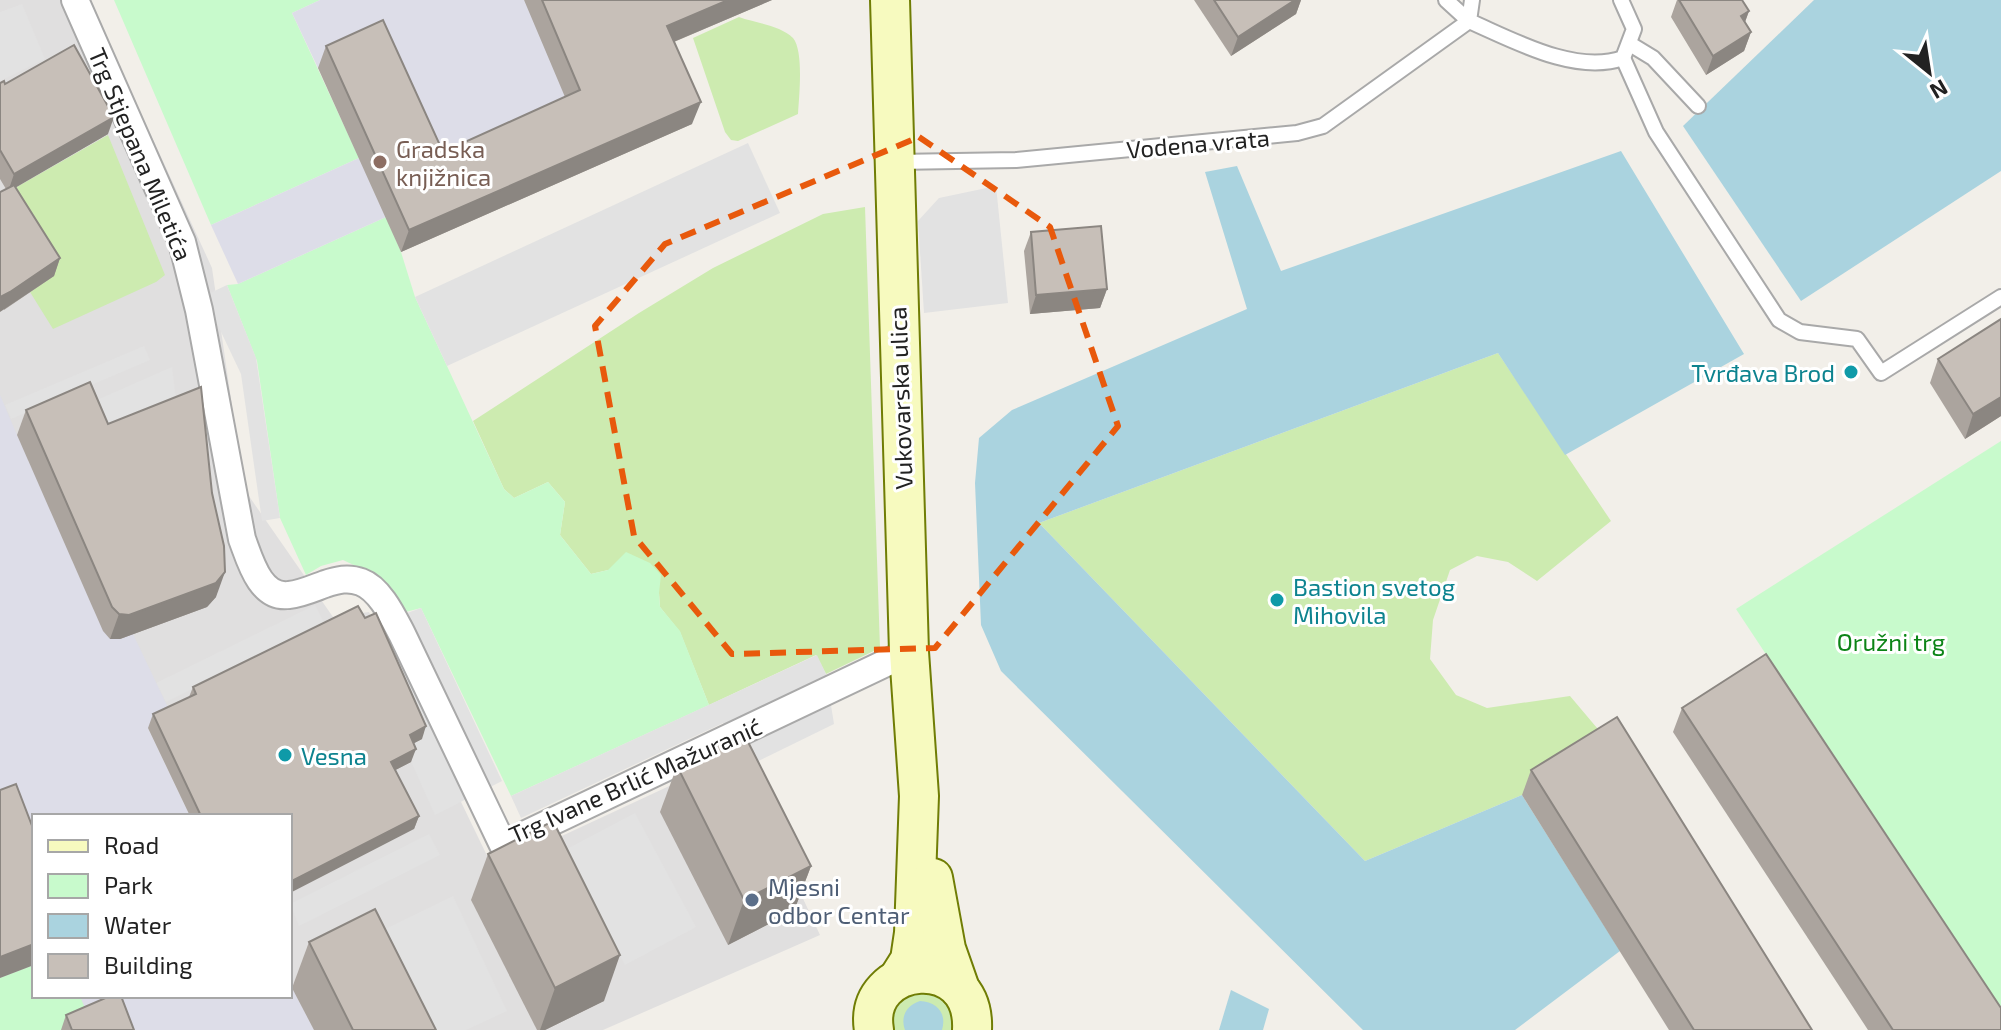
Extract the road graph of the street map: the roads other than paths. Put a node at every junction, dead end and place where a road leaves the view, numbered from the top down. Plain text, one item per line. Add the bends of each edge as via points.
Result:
1 (75, 0) edge
2 (890, 0) edge
3 (1446, 0) edge
4 (1472, 0) edge
5 (1621, 0) edge
6 (1469, 21) junction
7 (1630, 44) junction
8 (1623, 58) junction
9 (1698, 106) dead end
10 (893, 161) junction
11 (2001, 297) edge
12 (199, 310) joint
13 (909, 652) junction
14 (919, 796) junction
15 (960, 989) junction
16 (874, 1011) edge
17 (972, 1030) edge

1 - 12 street, Trg Stjepana Miletića via 182,242
2 - 10 main road, Vukovarska ulica
3 - 6 lane
4 - 6 lane
5 - 7 lane via 1634,29
6 - 8 lane via 1542,52 1589,64
6 - 10 lane, Vodena vrata via 1323,126 1297,133 1016,160
7 - 8 lane
7 - 9 lane via 1653,58
8 - 11 lane via 1656,132 1779,320 1800,332 1857,339 1881,373
10 - 13 main road, Vukovarska ulica
12 - 13 street, Trg Ivane Brlić Mažuranić via 242,539 261,583 288,596 346,579 363,582 376,593 402,634 503,845
13 - 14 main road, Vukovarska ulica
14 - 15 main road, Vukovarska ulica via 946,949
14 - 16 main road, Vukovarska ulica via 910,960
15 - 16 main road via 947,978 914,973
15 - 17 main road, Vukovarska ulica via 969,1002

